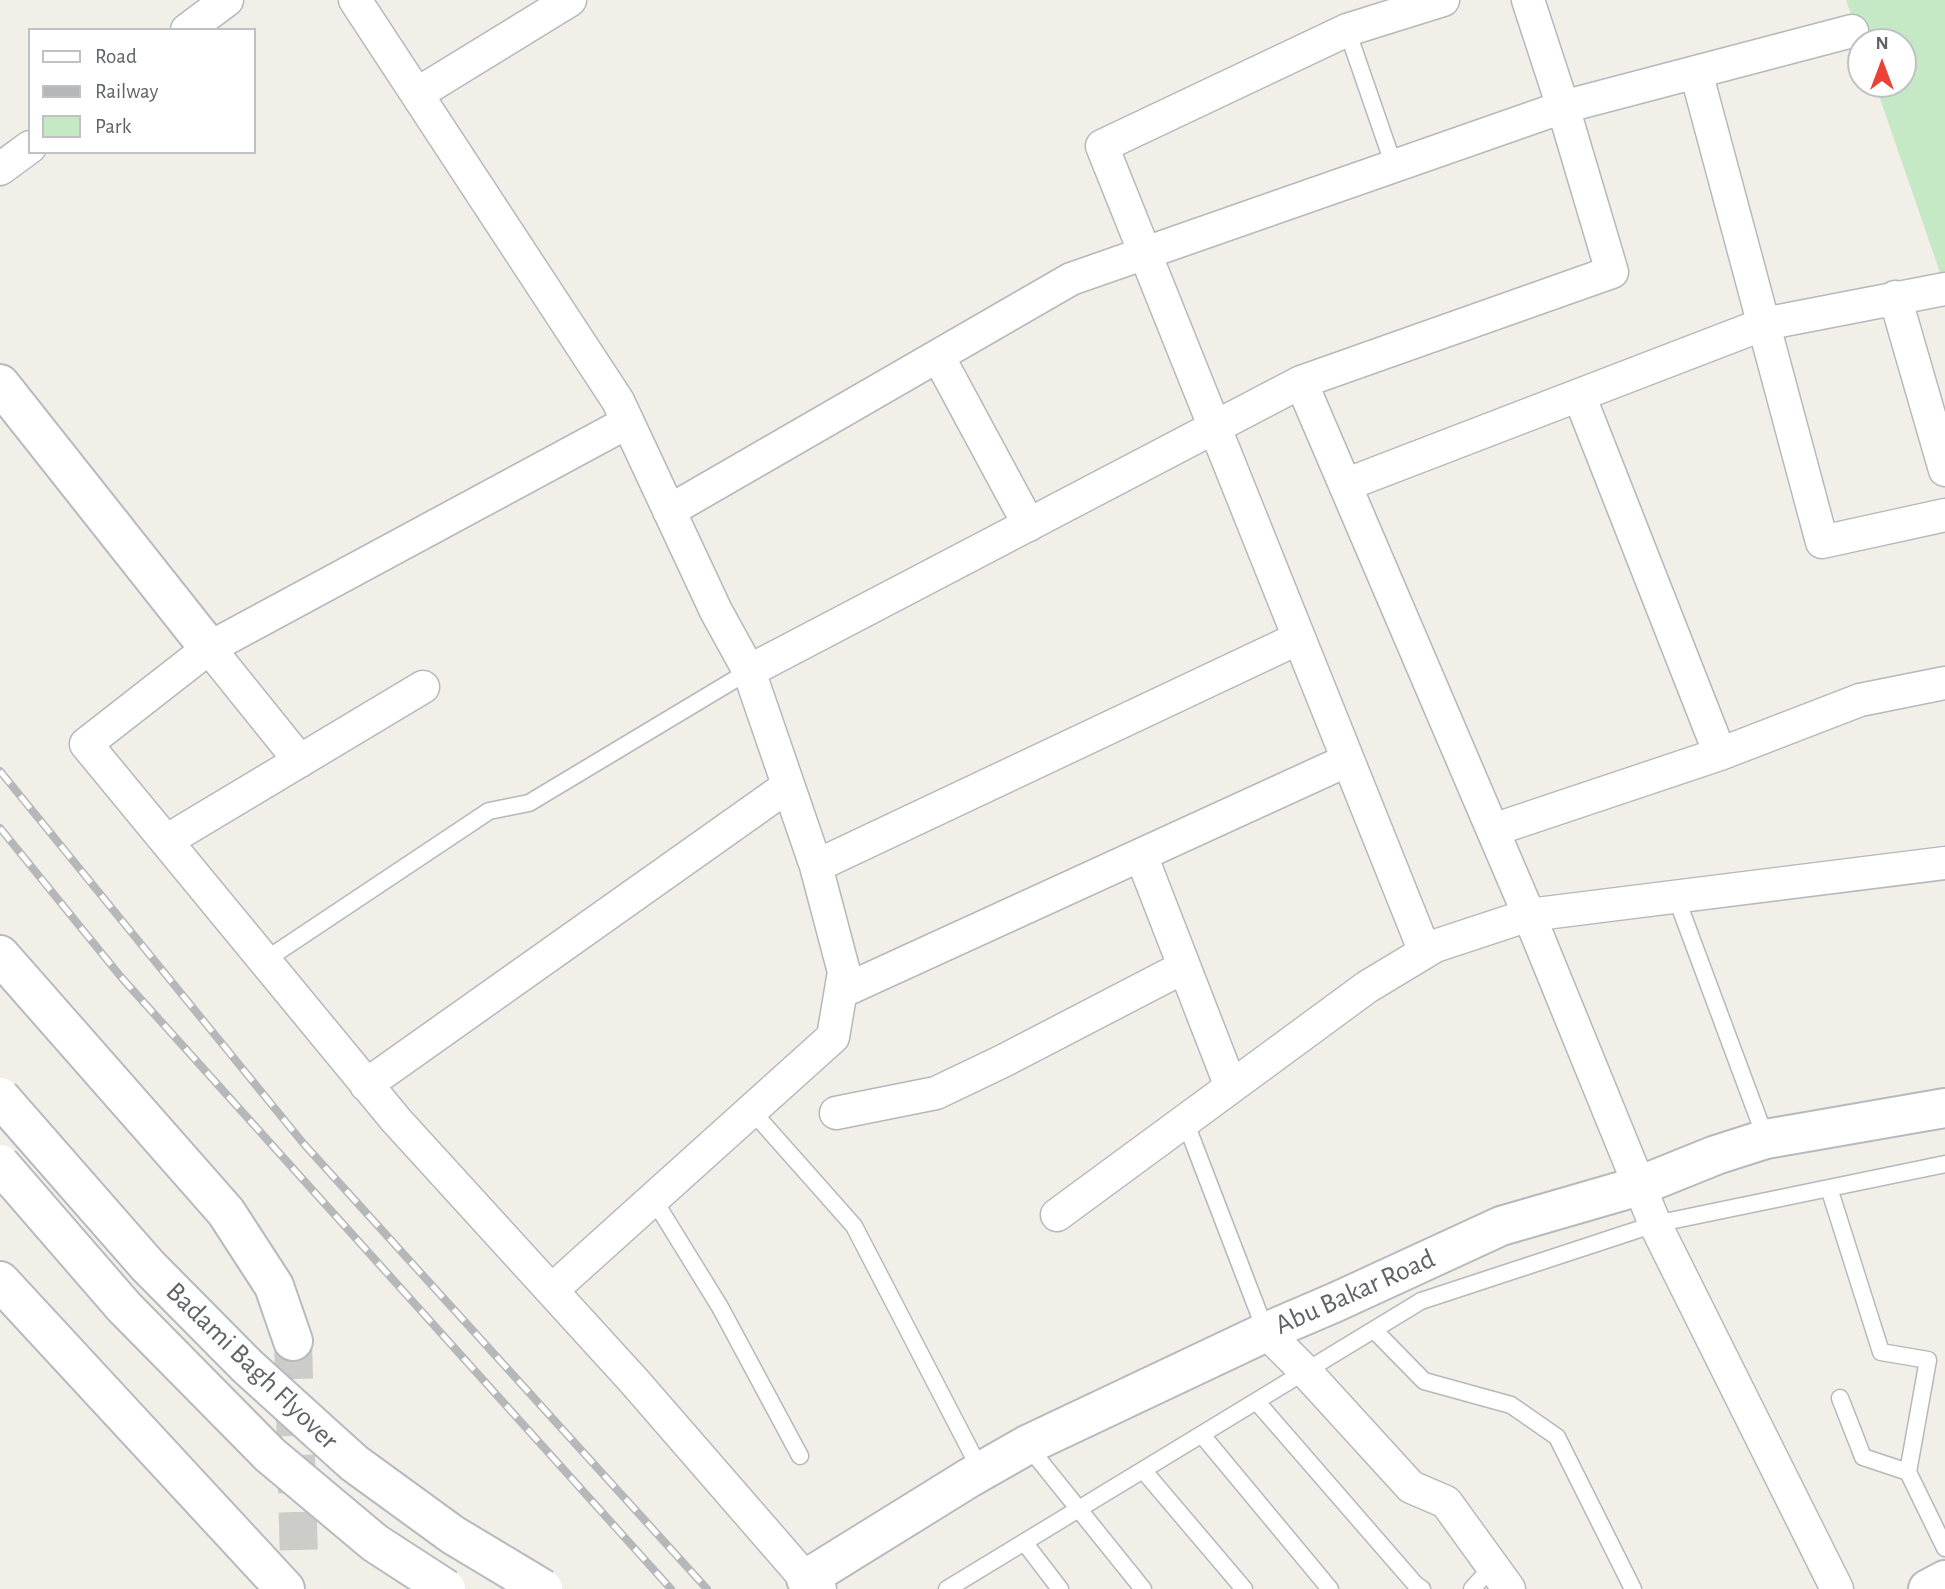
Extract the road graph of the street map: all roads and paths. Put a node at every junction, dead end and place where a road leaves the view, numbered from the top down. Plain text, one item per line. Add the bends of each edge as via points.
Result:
1 (227, 0) edge
2 (355, 0) edge
3 (570, 0) edge
4 (1443, 0) edge
5 (1528, 0) edge
6 (190, 28) edge
7 (1347, 30) junction
8 (1847, 32) edge
9 (1696, 72) junction
10 (417, 94) junction
11 (1563, 107) junction
12 (28, 148) edge
13 (1394, 166) junction
14 (0, 169) edge
15 (1145, 254) junction
16 (1945, 289) edge
17 (1895, 297) junction
18 (1764, 324) junction
19 (937, 356) junction
20 (1301, 382) junction
21 (0, 384) edge
22 (1579, 395) junction
23 (628, 422) junction
24 (1215, 427) junction
25 (1945, 470) edge
26 (1345, 485) junction
27 (669, 511) junction
28 (1945, 515) edge
29 (1030, 524) junction
30 (1299, 638) junction
31 (209, 648) junction
32 (750, 671) junction
33 (1945, 683) edge
34 (423, 687) dead end
35 (1720, 754) junction
36 (1348, 760) junction
37 (300, 761) junction
38 (788, 786) junction
39 (1493, 830) junction
40 (166, 841) junction
41 (1141, 855) junction
42 (1945, 863) edge
43 (816, 866) junction
44 (1676, 897) junction
45 (1529, 915) junction
46 (1425, 951) junction
47 (0, 955) edge
48 (264, 961) junction
49 (1184, 967) junction
50 (841, 992) junction
51 (366, 1085) junction
52 (1231, 1087) junction
53 (0, 1097) edge
54 (1945, 1108) edge
55 (752, 1111) junction
56 (836, 1113) dead end
57 (1185, 1121) junction
58 (1766, 1139) junction
59 (0, 1164) edge
60 (1944, 1166) edge
61 (1639, 1186) junction
62 (1829, 1188) junction
63 (654, 1200) junction
64 (1057, 1215) dead end
65 (1655, 1224) junction
66 (0, 1281) edge
67 (552, 1290) junction
68 (1374, 1331) junction
69 (1266, 1332) junction
70 (293, 1341) tunnel mouth
71 (1306, 1372) junction
72 (1840, 1398) dead end
73 (1257, 1402) junction
74 (1202, 1435) junction
75 (1027, 1445) junction
76 (800, 1456) dead end
77 (1143, 1470) junction
78 (981, 1471) junction
79 (1908, 1472) junction
80 (1079, 1508) junction
81 (1024, 1542) junction
82 (1945, 1548) edge
83 (1501, 1577) edge
84 (295, 1579) edge
85 (1945, 1580) edge
86 (813, 1584) edge
87 (446, 1589) edge
88 (543, 1589) edge
89 (947, 1589) edge
90 (1060, 1589) edge
91 (1143, 1589) edge
92 (1244, 1589) edge
93 (1330, 1589) edge
94 (1422, 1589) edge
95 (1472, 1589) edge
96 (1633, 1589) edge
97 (1837, 1589) edge
98 (1928, 1589) edge

1 - 6 street
2 - 10 street
3 - 10 street
4 - 7 street
5 - 11 street
7 - 13 lane
7 - 15 street via 1102,146
8 - 9 street
9 - 11 street
9 - 18 street
10 - 23 street
11 - 13 street
11 - 20 street via 1612,272
12 - 14 street
13 - 15 street
15 - 19 street via 1071,279
15 - 24 street
16 - 17 street
17 - 18 street
17 - 25 street
18 - 22 street
18 - 28 street via 1822,542
19 - 27 street
19 - 29 street
20 - 24 street
20 - 26 street
21 - 31 main road
22 - 26 street
22 - 35 street
23 - 27 street
23 - 31 street
24 - 29 street
24 - 30 street
26 - 39 street
27 - 32 street
29 - 32 street
30 - 36 street
30 - 43 street
31 - 37 street
31 - 40 street via 86,744
32 - 38 street
32 - 48 lane via 529,803 489,811
33 - 35 street via 1860,700
34 - 37 street
35 - 39 street
36 - 41 street
36 - 46 street
37 - 40 street
38 - 43 street
38 - 51 street
39 - 45 street
40 - 48 street
41 - 49 street
41 - 50 street
42 - 44 street
43 - 50 street via 844,971
44 - 45 street
44 - 58 lane
45 - 46 street
45 - 61 street
46 - 52 street via 1367,987
47 - 70 main road via 226,1212 274,1286
48 - 51 street
49 - 52 street
49 - 56 street via 936,1093
50 - 55 street via 833,1037
51 - 67 street
52 - 57 street
53 - 88 main road, Badami Bagh Flyover, bridge via 148,1266 247,1366 354,1463 453,1535
54 - 58 main road, Abu Bakar Road
55 - 63 street
55 - 78 lane via 854,1226
57 - 64 street
57 - 69 lane
58 - 61 main road, Abu Bakar Road
59 - 87 main road, Badami Bagh Flyover, bridge via 124,1307 270,1455 376,1543
60 - 62 lane
61 - 65 street
61 - 69 main road, Abu Bakar Road via 1501,1226
62 - 65 lane
62 - 79 lane via 1881,1352 1928,1360
63 - 67 street
63 - 76 lane via 720,1307
65 - 68 lane via 1421,1301
65 - 97 street
66 - 84 main road
67 - 86 street
68 - 71 lane
68 - 96 lane via 1424,1381 1511,1405 1557,1437
69 - 71 street
69 - 75 main road, Abu Bakar Road
71 - 73 lane
71 - 83 street via 1411,1486 1446,1502
72 - 79 lane via 1863,1457
73 - 74 lane
73 - 94 lane
74 - 77 lane
74 - 93 lane
75 - 78 main road, Abu Bakar Road
75 - 80 lane
77 - 80 lane
77 - 92 lane
78 - 86 main road, Abu Bakar Road
79 - 82 lane
80 - 81 lane
80 - 91 lane
81 - 89 lane
81 - 90 lane
83 - 95 lane
85 - 98 main road

